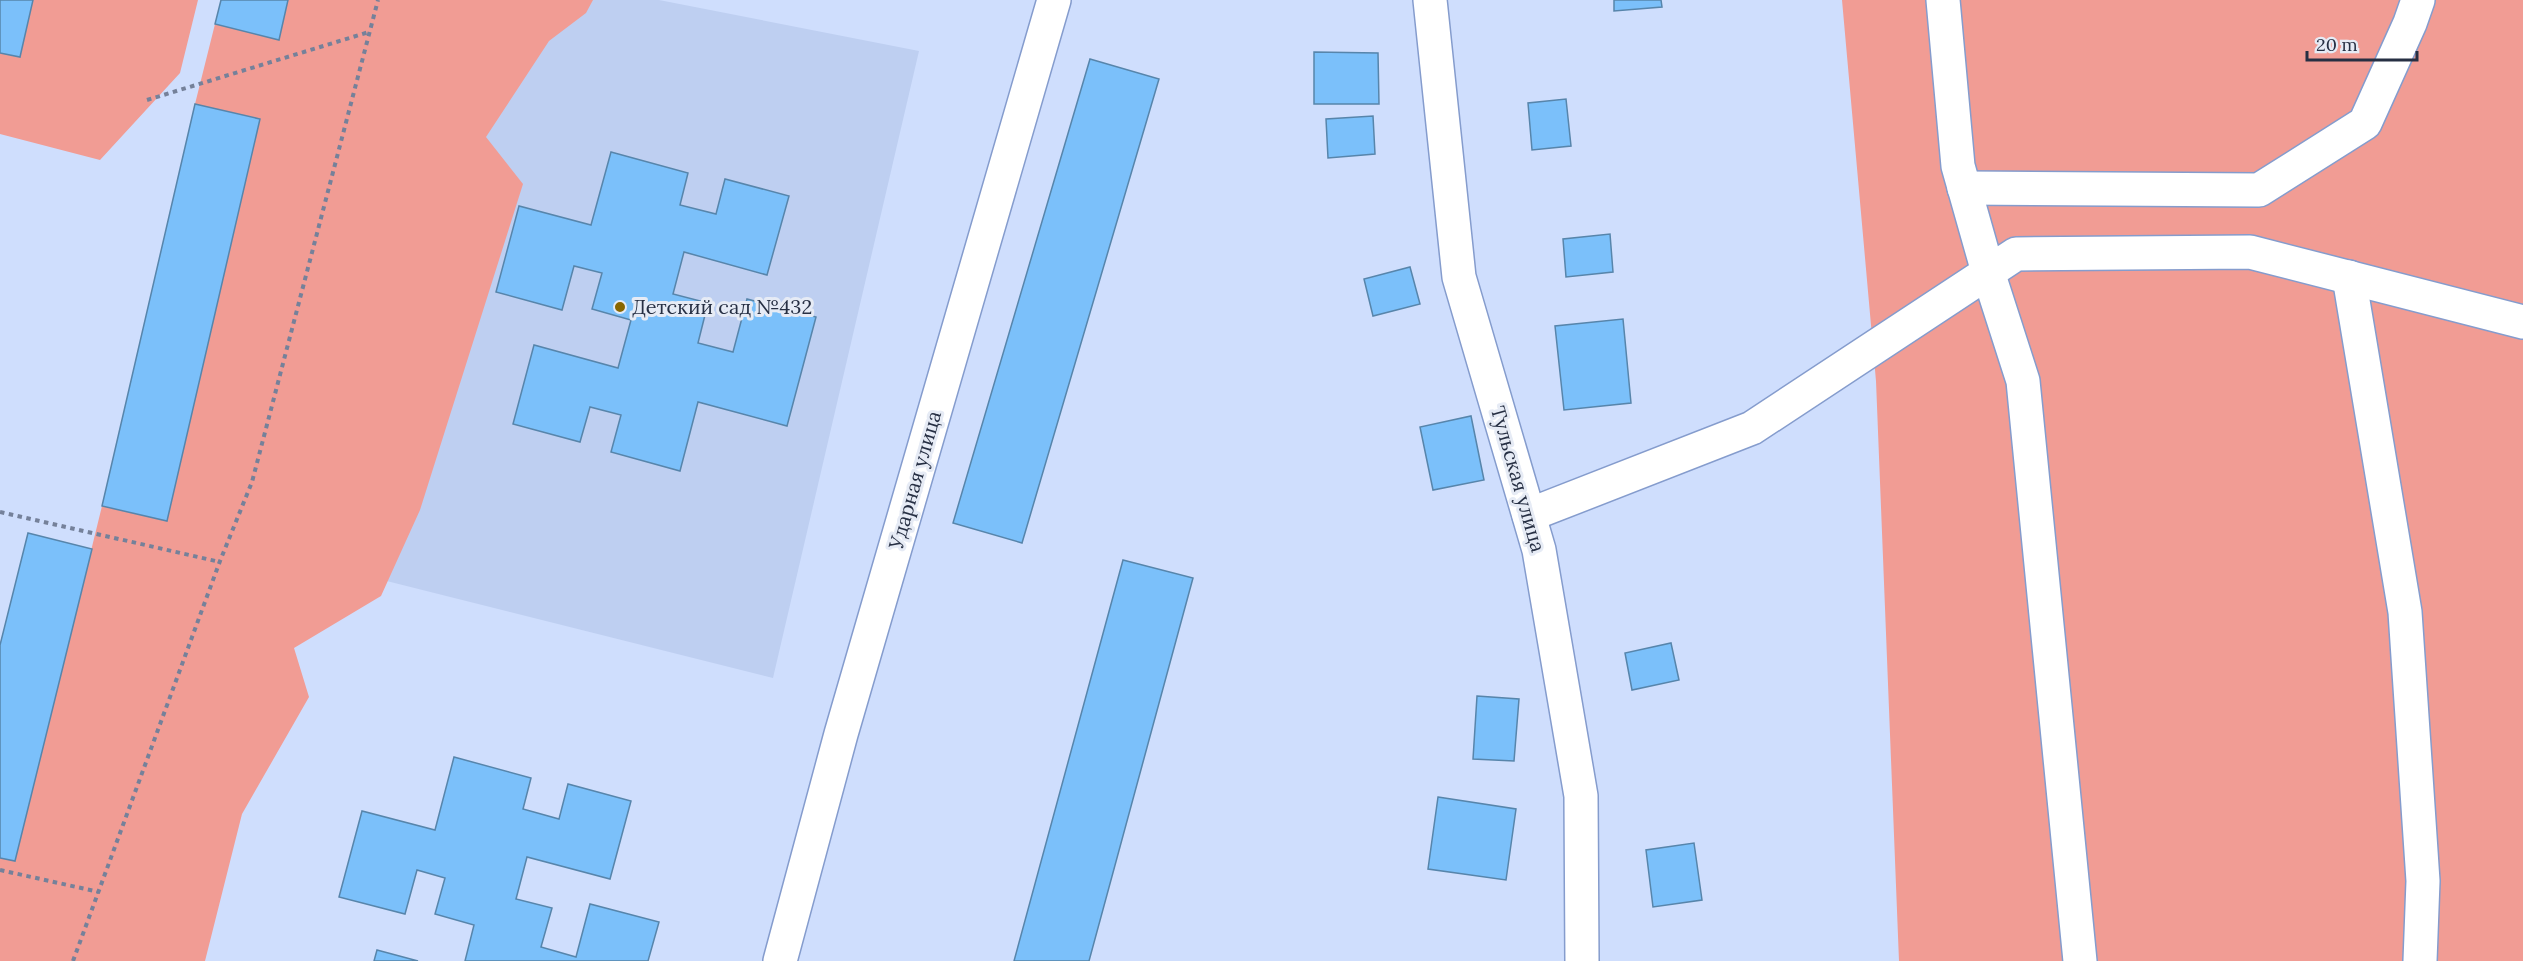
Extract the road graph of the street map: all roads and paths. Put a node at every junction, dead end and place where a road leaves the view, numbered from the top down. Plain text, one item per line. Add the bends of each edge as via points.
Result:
1 (378, 0) edge
2 (1054, 0) edge
3 (1430, 0) edge
4 (1943, 0) edge
5 (2418, 0) edge
6 (370, 31) junction
7 (147, 99) dead end
8 (1964, 188) junction
9 (1988, 272) junction
10 (2349, 277) junction
11 (2523, 322) edge
12 (0, 512) edge
13 (1529, 515) junction
14 (220, 562) junction
15 (0, 870) edge
16 (99, 892) junction
17 (74, 961) edge
18 (780, 961) edge
19 (1582, 961) edge
20 (2080, 961) edge
21 (2420, 961) edge

1 - 6 path
2 - 18 street, Ударная улица via 841,734
3 - 13 street, Тульская улица via 1459,278
4 - 8 street via 1958,166
5 - 8 street via 2365,123 2259,190
6 - 7 path
6 - 14 path via 252,482
8 - 9 street
9 - 10 street via 2016,254 2250,252
9 - 13 street via 1752,428
9 - 20 street via 2023,381
10 - 11 street
10 - 21 street via 2405,612 2424,881
12 - 14 path
13 - 19 street, Тульская улица via 1539,550 1581,796
14 - 16 path
15 - 16 path
16 - 17 path

